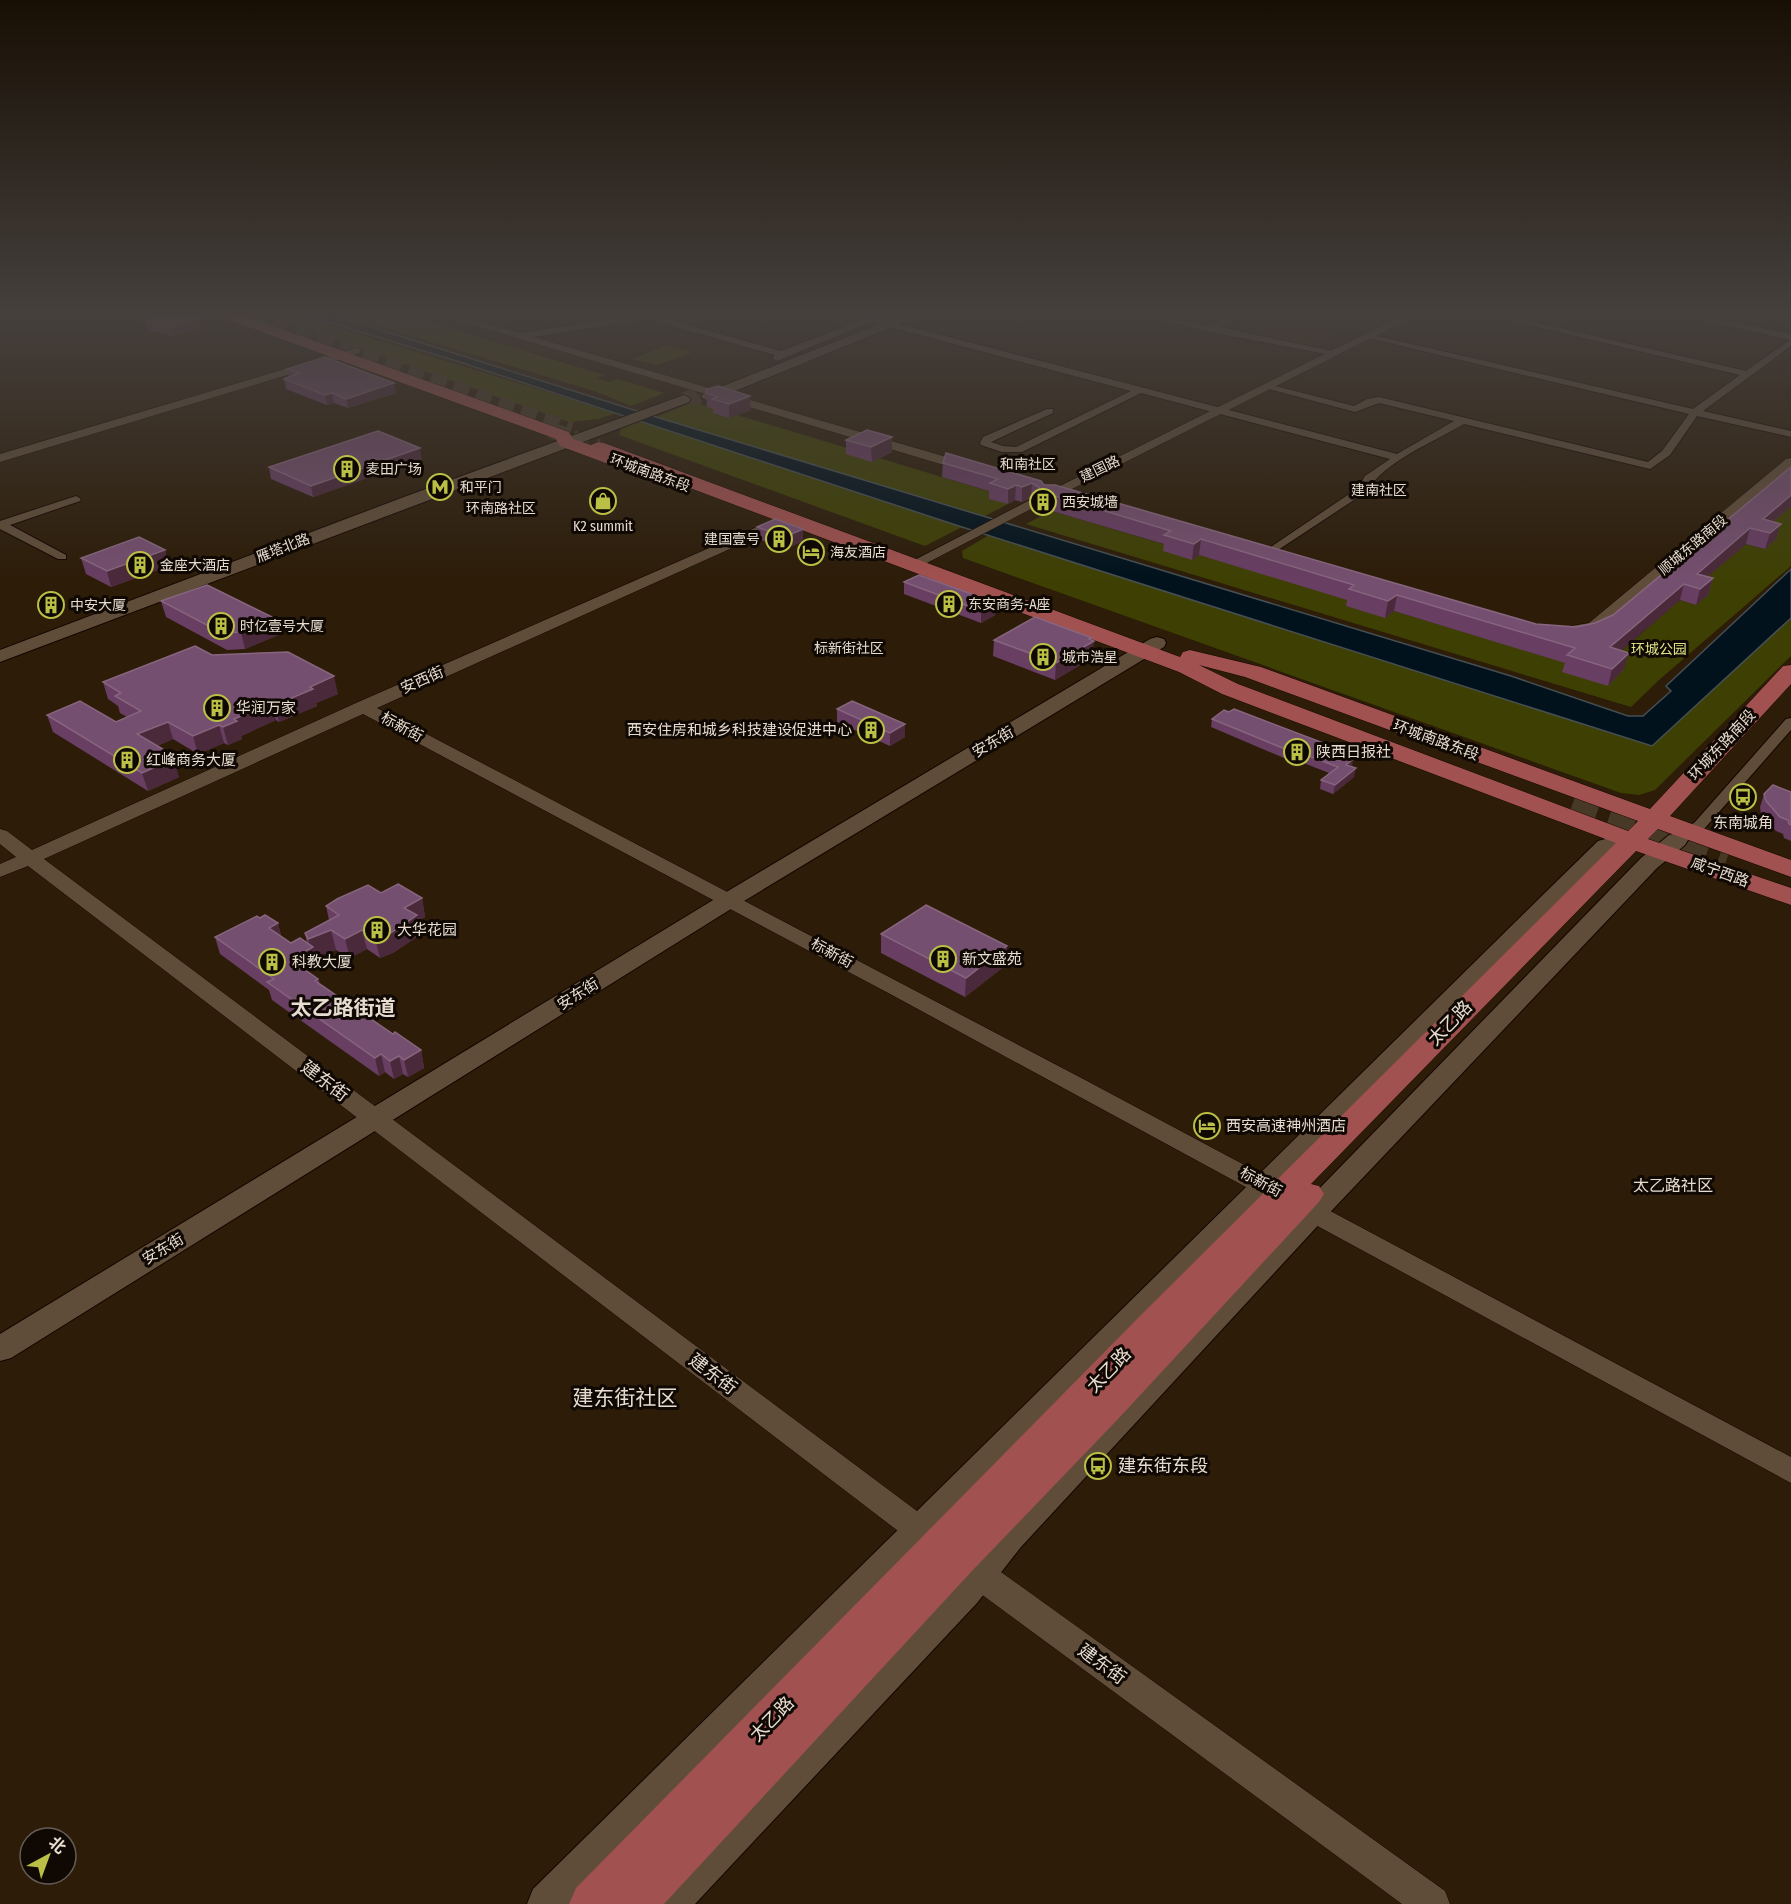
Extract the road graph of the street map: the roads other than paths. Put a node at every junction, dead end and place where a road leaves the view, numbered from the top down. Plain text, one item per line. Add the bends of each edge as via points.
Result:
1 (182, 403) edge
2 (489, 403) edge
3 (500, 403) edge
4 (667, 403) tunnel mouth
5 (728, 403) tunnel mouth
6 (1113, 403) edge
7 (1182, 403) edge
8 (1235, 403) edge
9 (1330, 403) edge
10 (1367, 403) edge
11 (1390, 403) edge
12 (1655, 403) edge
13 (1708, 403) edge
14 (1050, 411) dead end
15 (1216, 412) junction
16 (1695, 412) junction
17 (1462, 421) junction
18 (1791, 434) edge
19 (589, 435) junction
20 (0, 458) edge
21 (1398, 458) junction
22 (1791, 462) edge
23 (986, 473) edge
24 (76, 499) dead end
25 (1075, 499) edge
26 (1030, 504) dead end
27 (780, 521) junction
28 (1, 525) edge
29 (880, 547) junction
30 (1250, 547) edge
31 (1269, 553) junction
32 (62, 557) dead end
33 (1292, 559) edge
34 (920, 560) junction
35 (1560, 631) edge
36 (0, 647) edge
37 (1150, 647) junction
38 (0, 656) edge
39 (1791, 671) edge
40 (1791, 692) edge
41 (362, 707) junction
42 (1791, 722) edge
43 (0, 834) edge
44 (1662, 837) junction
45 (30, 858) junction
46 (1727, 859) junction
47 (1791, 869) edge
48 (0, 871) edge
49 (1791, 877) edge
50 (1791, 888) edge
51 (1791, 897) edge
52 (731, 899) junction
53 (376, 1119) junction
54 (1291, 1198) junction
55 (0, 1349) edge
56 (1791, 1472) edge
57 (949, 1552) junction
58 (548, 1904) edge
59 (592, 1904) edge
60 (633, 1904) edge
61 (667, 1904) edge
62 (1432, 1904) edge

1 - 20 street
2 - 19 main road, 环城南路东段
3 - 19 main road, 环城南路东段
4 - 19 main road
5 - 23 street
6 - 14 street via 1018,450 985,443
7 - 15 street
8 - 15 street, 建国路
9 - 10 street via 1355,409
11 - 17 street
12 - 16 street
13 - 16 street
15 - 21 street
15 - 25 street, 建国路 via 1046,493
16 - 17 street via 1666,453 1650,466
16 - 18 street
17 - 21 street
19 - 27 main road, 环城南路东段
19 - 29 main road, 环城南路东段
19 - 36 main road, 雁塔北路 via 407,492
19 - 38 main road, 雁塔北路
21 - 31 street via 1369,478 1362,490
22 - 35 street, 顺城东路南段 via 1594,627
24 - 28 street
26 - 34 street
27 - 29 main road, 环城南路东段
27 - 41 street, 安西街
28 - 32 street
29 - 34 main road, 环城南路东段
30 - 31 street
31 - 33 street
34 - 37 main road, 环城南路东段
37 - 44 main road, 环城南路东段 via 1193,663 1230,689
37 - 52 main road, 安东街
39 - 44 main road, 环城东路南段
40 - 44 main road, 环城东路南段
41 - 45 street, 安西街
41 - 52 street, 标新街
42 - 44 street via 1700,825
43 - 45 street, 建东街
44 - 46 main road, 咸宁西路
44 - 54 main road, 太乙路
45 - 48 street, 安西街
45 - 53 street, 建东街
46 - 47 main road, 咸宁西路
46 - 49 main road, 咸宁西路
46 - 50 main road, 咸宁西路
46 - 51 main road, 咸宁西路
52 - 53 main road, 安东街
52 - 54 street, 标新街
53 - 55 main road, 安东街
53 - 57 street, 建东街
54 - 56 street, 标新街
54 - 57 main road
54 - 57 main road, 太乙路 via 1106,1408
57 - 58 main road
57 - 59 main road, 太乙路
57 - 60 main road, 太乙路
57 - 61 main road via 964,1592
57 - 62 street, 建东街

